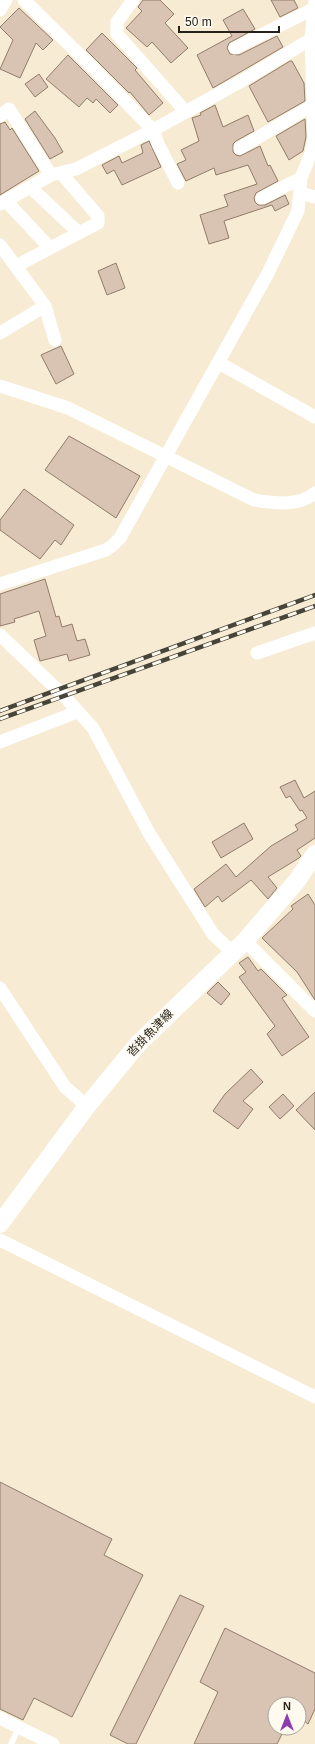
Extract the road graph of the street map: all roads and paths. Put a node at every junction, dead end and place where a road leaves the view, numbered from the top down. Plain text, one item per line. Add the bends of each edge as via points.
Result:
1 (6, 0) edge
2 (24, 0) edge
3 (133, 0) edge
4 (314, 4) edge
5 (0, 10) edge
6 (311, 39) junction
7 (235, 48) dead end
8 (313, 105) junction
9 (186, 112) junction
10 (0, 116) edge
11 (153, 130) junction
12 (240, 148) dead end
13 (56, 174) junction
14 (300, 178) junction
15 (178, 183) dead end
16 (30, 187) junction
17 (300, 193) junction
18 (315, 197) edge
19 (262, 198) dead end
20 (3, 202) edge
21 (79, 232) junction
22 (0, 245) edge
23 (50, 248) junction
24 (8, 263) edge
25 (45, 306) junction
26 (0, 333) edge
27 (55, 340) dead end
28 (219, 363) junction
29 (0, 386) edge
30 (315, 417) edge
31 (165, 456) junction
32 (315, 493) edge
33 (0, 584) edge
34 (315, 633) edge
35 (0, 635) edge
36 (257, 654) dead end
37 (77, 712) junction
38 (0, 742) edge
39 (315, 854) edge
40 (239, 947) junction
41 (1, 993) edge
42 (315, 1011) edge
43 (87, 1106) junction
44 (0, 1224) edge
45 (0, 1240) edge
46 (315, 1397) edge
47 (0, 1718) edge
48 (19, 1727) junction
49 (11, 1744) edge
50 (53, 1744) edge

1 - 5 street
2 - 11 street
3 - 9 street via 117,22 117,34
4 - 6 street
4 - 7 street
6 - 8 street
6 - 9 street
8 - 12 street
8 - 14 street via 314,138 311,153
9 - 11 street
10 - 13 street via 9,109
11 - 13 street via 76,169
11 - 15 street
13 - 16 street
13 - 21 street via 98,216 98,222
14 - 17 street
14 - 19 street
16 - 20 street
16 - 21 street
17 - 18 street
17 - 28 street via 298,210 267,275
20 - 23 street
21 - 23 street
22 - 24 street
23 - 24 street
24 - 25 street
25 - 26 street
25 - 27 street
28 - 30 street
28 - 31 street
29 - 31 street via 68,408
31 - 32 street via 254,500 278,503 308,499
31 - 33 street via 120,538 113,545 106,550
34 - 36 street
35 - 37 street via 64,696
37 - 38 street
37 - 40 street via 93,728 149,833 213,934
39 - 40 main road, 沓掛魚津線 via 296,882
40 - 42 street
40 - 43 main road, 沓掛魚津線 via 138,1044
41 - 43 street via 65,1087
43 - 44 main road, 沓掛魚津線
45 - 46 street
47 - 48 street
48 - 49 lane
48 - 50 street

